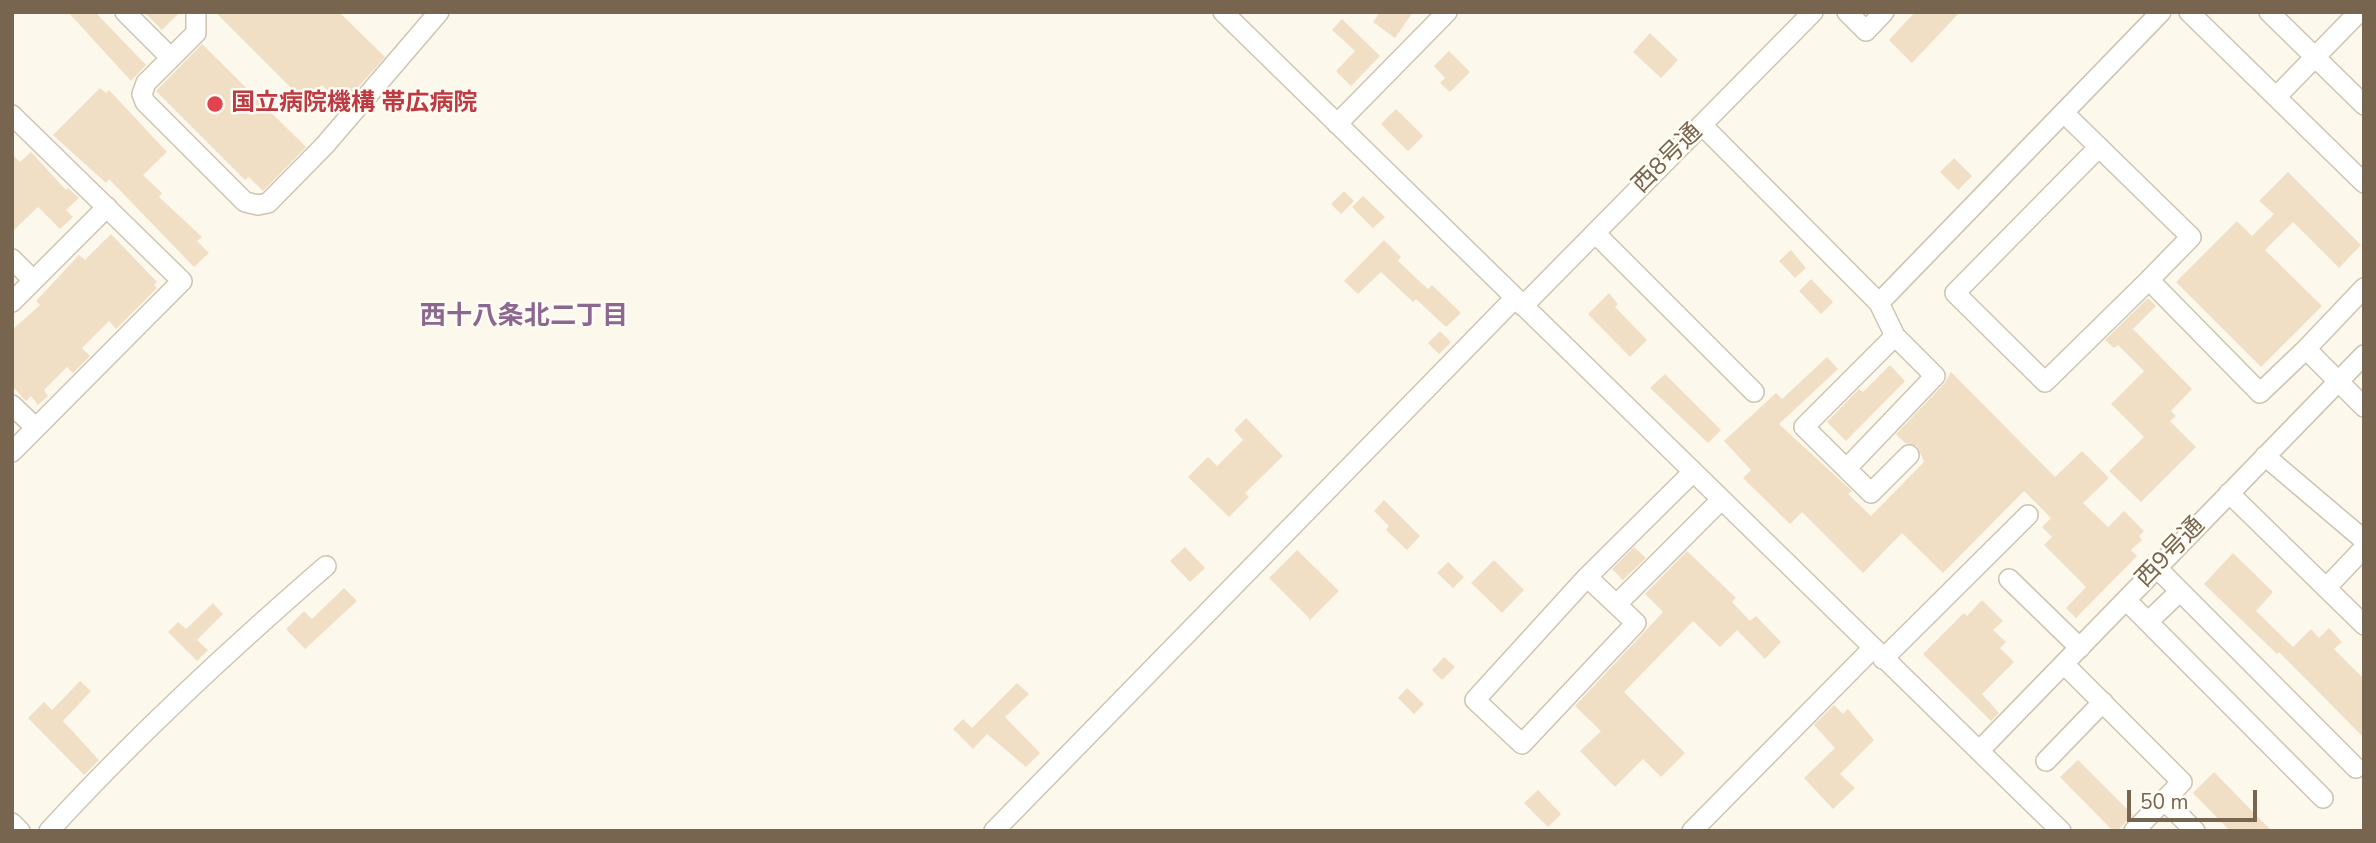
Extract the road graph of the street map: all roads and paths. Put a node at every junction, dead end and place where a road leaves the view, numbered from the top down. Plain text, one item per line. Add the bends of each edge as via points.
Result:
1 (125, 12) edge
2 (196, 12) edge
3 (439, 12) edge
4 (1223, 12) edge
5 (1447, 12) edge
6 (1813, 12) edge
7 (1847, 12) edge
8 (1884, 12) edge
9 (2161, 12) edge
10 (2189, 12) edge
11 (2269, 12) edge
12 (2359, 12) edge
13 (2314, 57) junction
14 (171, 58) junction
15 (2276, 97) junction
16 (2364, 105) edge
17 (2064, 113) junction
18 (12, 115) edge
19 (1338, 124) junction
20 (1702, 125) junction
21 (2099, 147) junction
22 (2364, 183) edge
23 (107, 207) junction
24 (1595, 233) junction
25 (12, 260) edge
26 (33, 280) junction
27 (2149, 280) junction
28 (2364, 288) edge
29 (12, 302) edge
30 (1519, 302) junction
31 (1879, 303) junction
32 (1895, 336) junction
33 (2306, 349) junction
34 (2364, 355) edge
35 (2338, 381) junction
36 (1754, 392) dead end
37 (12, 405) edge
38 (2364, 407) edge
39 (36, 429) junction
40 (12, 452) edge
41 (1909, 455) dead end
42 (2265, 456) junction
43 (1847, 468) junction
44 (1693, 472) junction
45 (2229, 494) junction
46 (1721, 500) junction
47 (2028, 515) dead end
48 (2364, 540) edge
49 (2364, 548) edge
50 (327, 566) dead end
51 (2157, 568) junction
52 (1587, 577) junction
53 (2009, 579) dead end
54 (2326, 588) junction
55 (2180, 591) junction
56 (2126, 600) junction
57 (1617, 604) junction
58 (2148, 622) junction
59 (2364, 625) edge
60 (2080, 648) junction
61 (1878, 653) junction
62 (2064, 664) junction
63 (2103, 702) junction
64 (1979, 751) junction
65 (2046, 761) dead end
66 (2356, 768) dead end
67 (2323, 799) dead end
68 (2164, 800) junction
69 (12, 823) edge
70 (20, 831) edge
71 (49, 831) edge
72 (994, 831) edge
73 (1692, 831) edge
74 (2061, 831) edge
75 (2134, 831) edge
76 (2195, 831) edge

1 - 14 street
2 - 14 street via 196,33
3 - 14 street via 325,145 268,203 258,205 245,201 145,102 146,83
4 - 19 street
5 - 19 street
6 - 20 street, 西8号通
7 - 8 street via 1866,31
9 - 17 street
10 - 15 street
11 - 13 street
12 - 13 street
13 - 15 street
13 - 16 street
15 - 22 street
17 - 21 street
17 - 31 street
18 - 23 street
19 - 30 street
20 - 24 street, 西8号通
20 - 31 street
21 - 27 street via 2191,237
21 - 27 street via 1955,293 2045,382
23 - 26 street
23 - 39 street via 182,281
24 - 30 street, 西8号通
24 - 36 street
25 - 26 street
26 - 29 street
27 - 33 street via 2260,393
28 - 33 street
30 - 44 street
30 - 72 street, 西8号通
31 - 32 street
32 - 43 street via 1935,376
32 - 43 street via 1804,428
33 - 35 street
34 - 35 street, 西9号通
35 - 38 street
35 - 42 street, 西9号通
37 - 39 street
39 - 40 street
41 - 43 street via 1871,493
42 - 45 street, 西9号通
42 - 48 street
44 - 46 street
44 - 52 street
45 - 51 street, 西9号通
45 - 54 street
46 - 57 street
46 - 61 street
47 - 61 street
49 - 54 street
50 - 71 street via 179,697
51 - 55 street
51 - 56 street, 西9号通
52 - 57 street
52 - 57 street via 1475,700 1522,744 1636,623
53 - 60 street
54 - 59 street
55 - 58 street
55 - 66 street
56 - 58 street
56 - 60 street, 西9号通
58 - 67 street
60 - 62 street, 西9号通
61 - 64 street
61 - 73 street
62 - 63 street
62 - 64 street, 西9号通
63 - 65 street
63 - 68 street via 2182,782
64 - 74 street
68 - 75 street
68 - 76 street
69 - 70 street

